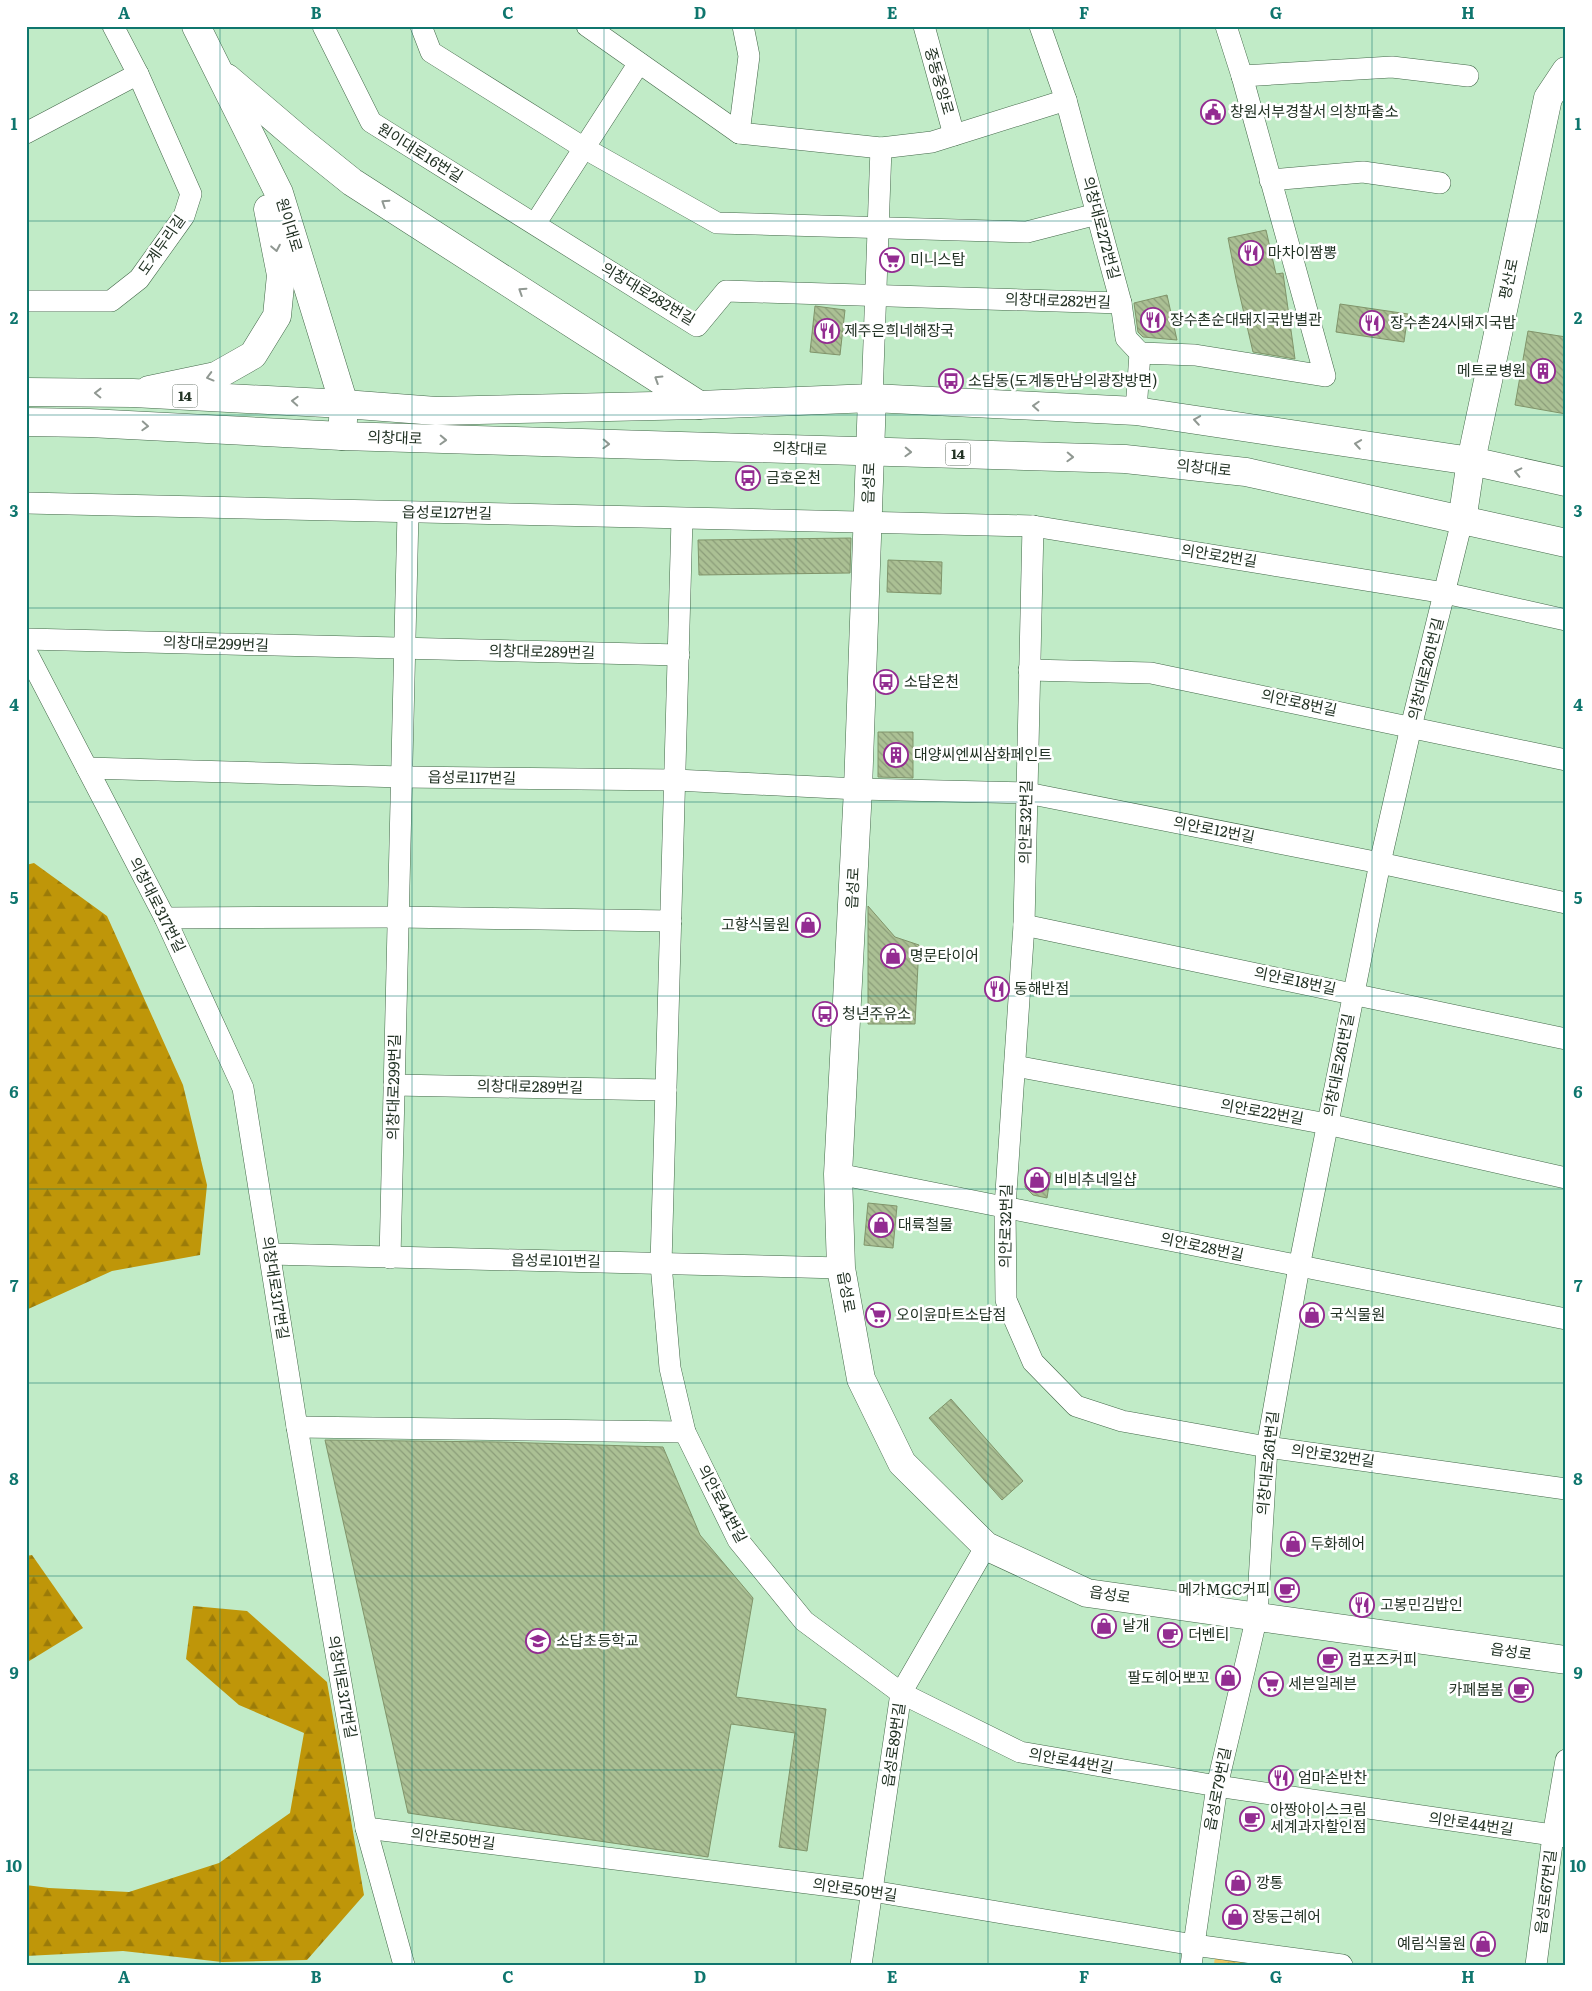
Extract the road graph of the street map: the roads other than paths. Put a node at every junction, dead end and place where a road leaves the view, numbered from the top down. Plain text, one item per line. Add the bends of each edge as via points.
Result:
1 (113, 26) edge
2 (196, 26) edge
3 (323, 26) edge
4 (421, 26) edge
5 (587, 26) edge
6 (743, 26) edge
7 (924, 26) edge
8 (1040, 26) edge
9 (1226, 26) edge
10 (639, 63) junction
11 (217, 70) junction
12 (1566, 71) edge
13 (138, 74) junction
14 (1242, 76) junction
15 (1468, 76) dead end
16 (1066, 100) junction
17 (1557, 100) edge
18 (26, 133) edge
19 (739, 133) junction
20 (954, 135) junction
21 (584, 148) junction
22 (881, 148) junction
23 (1270, 180) junction
24 (1440, 183) dead end
25 (1097, 214) junction
26 (535, 224) junction
27 (878, 229) junction
28 (876, 294) junction
29 (26, 301) edge
30 (1121, 303) junction
31 (1140, 353) junction
32 (26, 392) edge
33 (133, 393) junction
34 (872, 398) junction
35 (344, 404) junction
36 (700, 405) junction
37 (1136, 411) junction
38 (26, 422) edge
39 (342, 436) junction
40 (870, 451) junction
41 (1471, 461) junction
42 (1566, 482) edge
43 (26, 503) edge
44 (408, 512) junction
45 (682, 519) junction
46 (1462, 521) junction
47 (868, 524) junction
48 (1033, 526) junction
49 (1566, 543) edge
50 (1445, 592) junction
51 (1566, 620) edge
52 (26, 639) edge
53 (405, 649) junction
54 (26, 651) edge
55 (679, 655) junction
56 (1029, 670) junction
57 (1412, 727) junction
58 (1566, 760) edge
59 (87, 768) junction
60 (402, 777) junction
61 (675, 780) junction
62 (858, 789) junction
63 (1027, 793) junction
64 (1380, 863) junction
65 (1566, 903) edge
66 (398, 916) junction
67 (165, 918) junction
68 (671, 921) junction
69 (1024, 926) junction
70 (1353, 993) junction
71 (1566, 1039) edge
72 (1015, 1066) junction
73 (394, 1085) junction
74 (666, 1090) junction
75 (1327, 1124) junction
76 (838, 1174) junction
77 (1566, 1178) edge
78 (1005, 1207) junction
79 (270, 1254) junction
80 (390, 1258) junction
81 (661, 1264) junction
82 (1299, 1267) junction
83 (841, 1268) junction
84 (1566, 1319) edge
85 (297, 1427) junction
86 (685, 1432) junction
87 (1267, 1447) junction
88 (1566, 1489) edge
89 (986, 1546) junction
90 (1257, 1616) junction
91 (1566, 1660) edge
92 (901, 1693) junction
93 (1566, 1760) edge
94 (1217, 1786) junction
95 (366, 1828) junction
96 (1559, 1836) edge
97 (872, 1892) junction
98 (1192, 1955) edge
99 (404, 1965) edge
100 (861, 1965) edge
101 (1342, 1965) edge
102 (1536, 1965) edge

1 - 13 street, 도계두리길
2 - 11 main road, 원이대로
3 - 26 street, 원이대로16번길 via 371,122
4 - 21 street via 430,52
5 - 10 street
6 - 19 street via 749,56
7 - 20 street, 중동중앙로
8 - 16 street, 의창대로272번길
9 - 14 street
10 - 19 street
10 - 21 street
11 -> 33 main road via 268,206 281,275 277,316 252,355 216,376
11 - 35 main road, 원이대로 via 279,193
36 -> 11 main road via 352,182
12 - 17 main road, 평산로
13 - 18 street
13 - 29 street, 도계두리길 via 191,194 184,216 139,279 110,301
14 - 15 street via 1392,67
14 - 23 street
16 - 20 street
16 - 25 street, 의창대로272번길
17 - 41 main road, 평산로
19 - 22 street
20 - 22 street via 932,142
21 - 26 street
21 - 27 street via 717,222
22 - 27 street
23 - 24 street via 1363,172
23 - 31 street via 1325,376 1195,355
25 - 27 street via 1027,232
25 - 30 street, 의창대로272번길
26 - 28 street, 의창대로282번길 via 697,326 726,291
27 - 28 street
28 - 30 street, 의창대로282번길
28 - 34 street
30 - 31 street, 의창대로272번길 via 1126,338
31 - 37 street
33 -> 32 main road, 의창대로 / 14
35 -> 33 main road, 의창대로 / 14
34 - 36 main road, 의창대로 / 14
37 -> 34 main road, 의창대로 / 14
34 - 40 main road, 읍성로
35 - 36 main road, 의창대로 / 14 via 436,411
35 - 39 main road, 원이대로
41 -> 37 main road, 의창대로 / 14
38 -> 39 main road, 의창대로 / 14
39 -> 40 main road, 의창대로 / 14
40 -> 46 main road, 의창대로 / 14 via 1125,459 1237,471
40 - 47 main road, 읍성로
42 -> 41 main road, 의창대로 / 14
41 - 46 main road, 평산로
43 - 44 street, 읍성로127번길
44 - 45 street, 읍성로127번길
44 - 53 street, 의창대로299번길
45 - 47 street, 읍성로127번길
45 - 55 street
46 - 49 main road, 의창대로 / 14
46 - 50 street, 의창대로261번길
47 - 48 street, 의안로2번길
47 - 62 main road, 읍성로
48 - 50 street, 의안로2번길
48 - 56 street, 의안로32번길
50 - 51 street, 의안로2번길
50 - 57 street, 의창대로261번길
52 - 53 street, 의창대로299번길
53 - 55 street, 의창대로289번길
53 - 60 street, 의창대로299번길
54 - 59 street, 의창대로317번길
55 - 61 street
56 - 57 street, 의안로8번길 via 1151,673
56 - 63 street, 의안로32번길
57 - 58 street, 의안로8번길
57 - 64 street, 의창대로261번길
59 - 60 street, 읍성로117번길
59 - 67 street, 의창대로317번길
60 - 61 street, 읍성로117번길
60 - 66 street, 의창대로299번길
61 - 62 street, 읍성로117번길
61 - 68 street
62 - 63 street, 의안로12번길
62 - 76 main road, 읍성로
63 - 64 street, 의안로12번길
63 - 69 street, 의안로32번길
64 - 65 street, 의안로12번길
64 - 70 street, 의창대로261번길
66 - 67 street
66 - 68 street
66 - 73 street, 의창대로299번길
67 - 79 street, 의창대로317번길 via 243,1088
68 - 74 street
69 - 70 street, 의안로18번길
69 - 72 street, 의안로32번길
70 - 71 street, 의안로18번길
70 - 75 street, 의창대로261번길
72 - 75 street, 의안로22번길
72 - 78 street, 의안로32번길
73 - 74 street, 의창대로289번길
73 - 80 street, 의창대로299번길
74 - 81 street
75 - 77 street, 의안로22번길
75 - 82 street, 의창대로261번길
76 - 78 street, 의안로28번길
76 - 83 main road, 읍성로
78 - 82 street, 의안로28번길
78 - 87 street, 의안로32번길 via 1006,1300 1033,1362 1076,1406 1122,1421
79 - 80 street, 읍성로101번길
79 - 85 street, 의창대로317번길
80 - 81 street, 읍성로101번길
81 - 83 street, 읍성로101번길
81 - 86 street, 의안로44번길 via 670,1368
82 - 84 street, 의안로28번길
82 - 87 street, 의창대로261번길
83 - 89 main road, 읍성로 via 861,1379 902,1463
85 - 86 street
85 - 95 street, 의창대로317번길
86 - 92 street, 의안로44번길 via 738,1540 804,1621
87 - 88 street, 의안로32번길
87 - 90 street, 의창대로261번길
89 - 90 main road, 읍성로 via 1087,1592
89 - 92 street, 읍성로89번길
90 - 91 main road, 읍성로
90 - 94 street, 읍성로79번길
92 - 94 street, 의안로44번길 via 1020,1752
92 - 97 street, 읍성로89번길
93 - 96 street, 읍성로67번길
94 - 96 street, 의안로44번길
94 - 98 street, 읍성로79번길
95 - 97 street, 의안로50번길
95 - 99 street, 의창대로317번길
96 - 102 street, 읍성로67번길
97 - 98 street, 의안로50번길
97 - 100 street, 읍성로89번길
98 - 101 street, 의안로50번길

